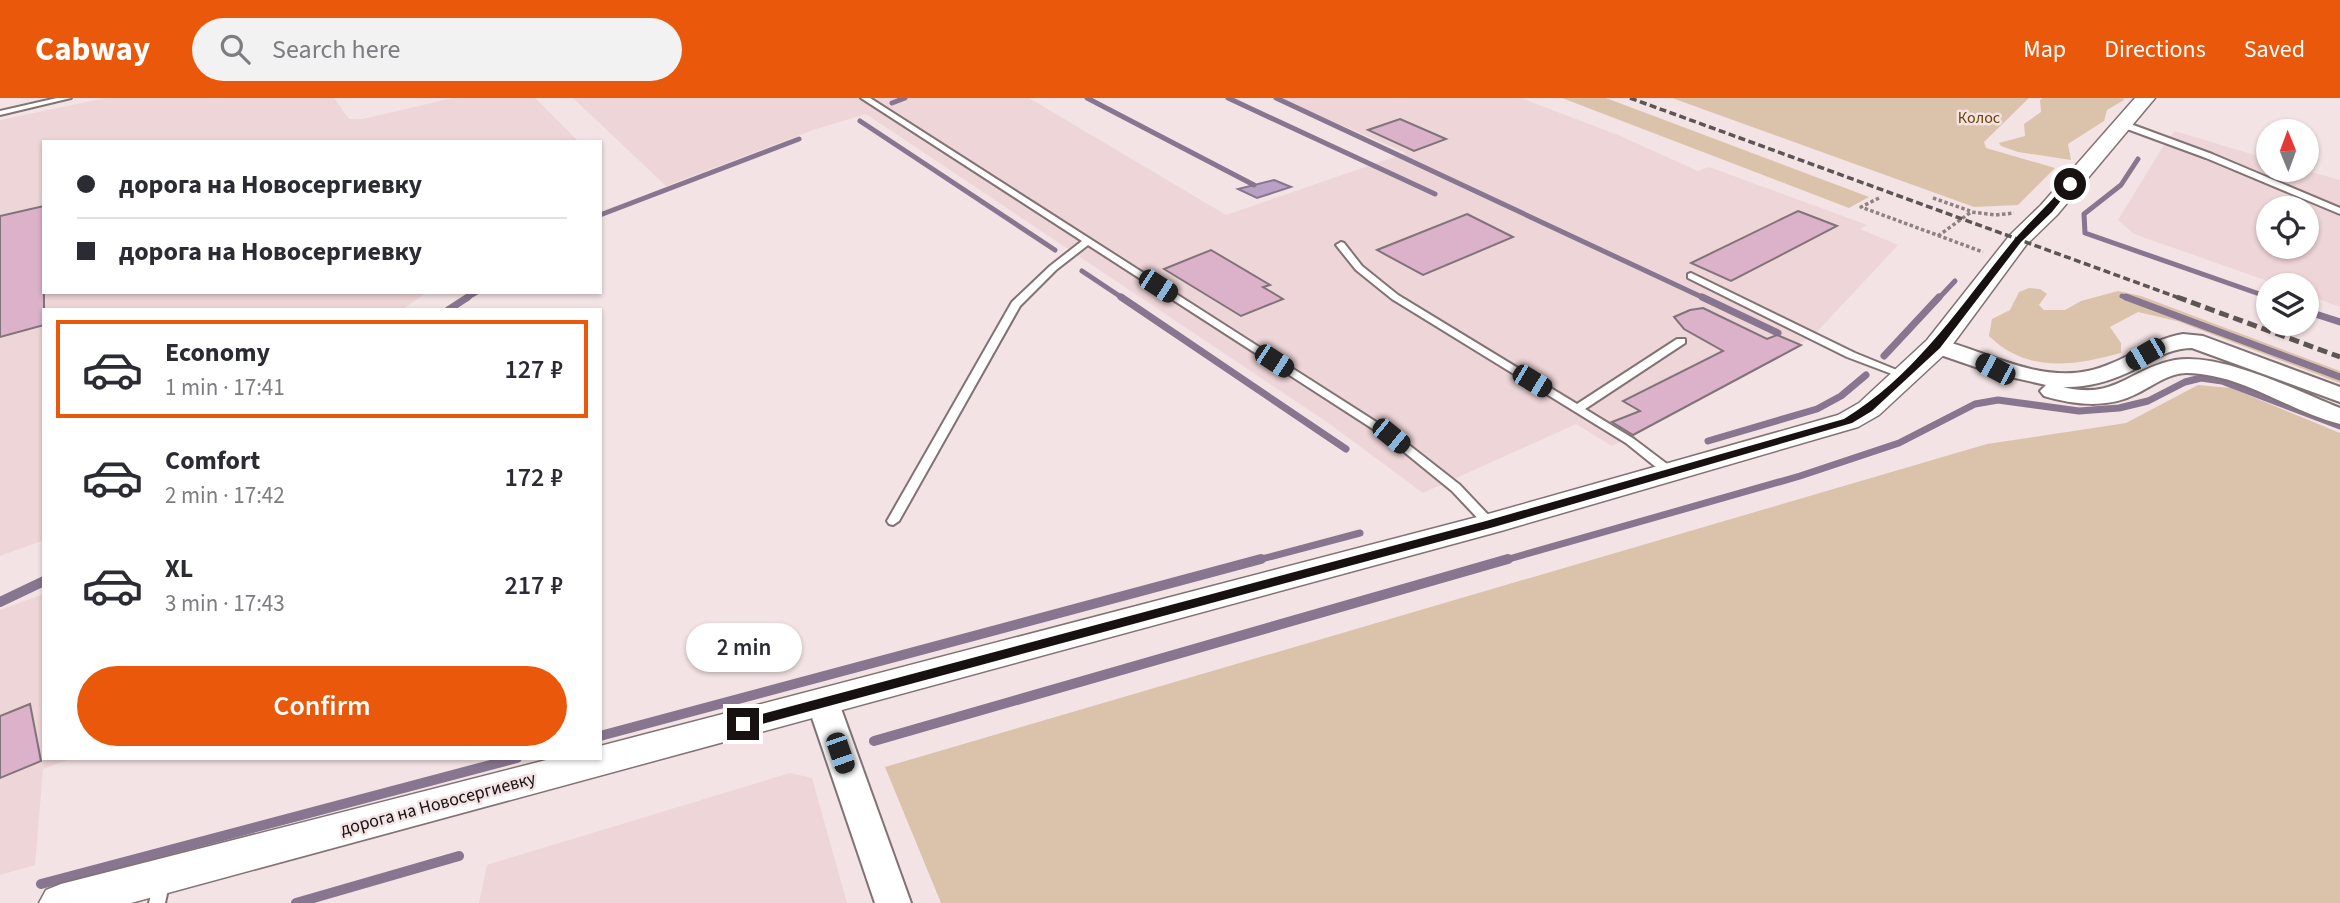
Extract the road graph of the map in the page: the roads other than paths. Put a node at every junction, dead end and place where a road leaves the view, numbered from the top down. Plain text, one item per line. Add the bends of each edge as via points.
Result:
1 (67, 98) edge
2 (866, 98) edge
3 (2145, 98) edge
4 (0, 114) edge
5 (2122, 124) junction
6 (2340, 211) edge
7 (1088, 241) junction
8 (1341, 245) dead end
9 (1691, 276) dead end
10 (1681, 341) dead end
11 (1937, 346) junction
12 (1977, 359) junction
13 (1904, 375) junction
14 (2340, 395) edge
15 (1577, 409) junction
16 (2340, 417) edge
17 (1671, 473) junction
18 (893, 522) dead end
19 (1490, 524) junction
20 (823, 703) junction
21 (160, 889) edge
22 (61, 903) edge
23 (893, 903) edge

1 - 4 lane
2 - 7 lane
3 - 5 street, дорога на Новосергиевку
5 - 6 lane
5 - 11 street, дорога на Новосергиевку via 2003,259
7 - 18 lane via 1016,304
7 - 19 lane via 1391,436 1456,488
8 - 15 lane via 1359,268 1395,297
9 - 13 lane via 1851,355
10 - 15 lane
11 - 12 street
11 - 13 street, дорога на Новосергиевку
12 - 14 street via 2047,380 2079,379 2108,373 2172,341 2195,341
12 - 16 street via 2049,390 2095,397 2121,393 2167,368 2201,367
13 - 17 street, дорога на Новосергиевку via 1848,421
15 - 17 lane
17 - 19 street, дорога на Новосергиевку
19 - 20 street, дорога на Новосергиевку
20 - 21 street, дорога на Новосергиевку
20 - 23 street
21 - 22 street, дорога на Новосергиевку

